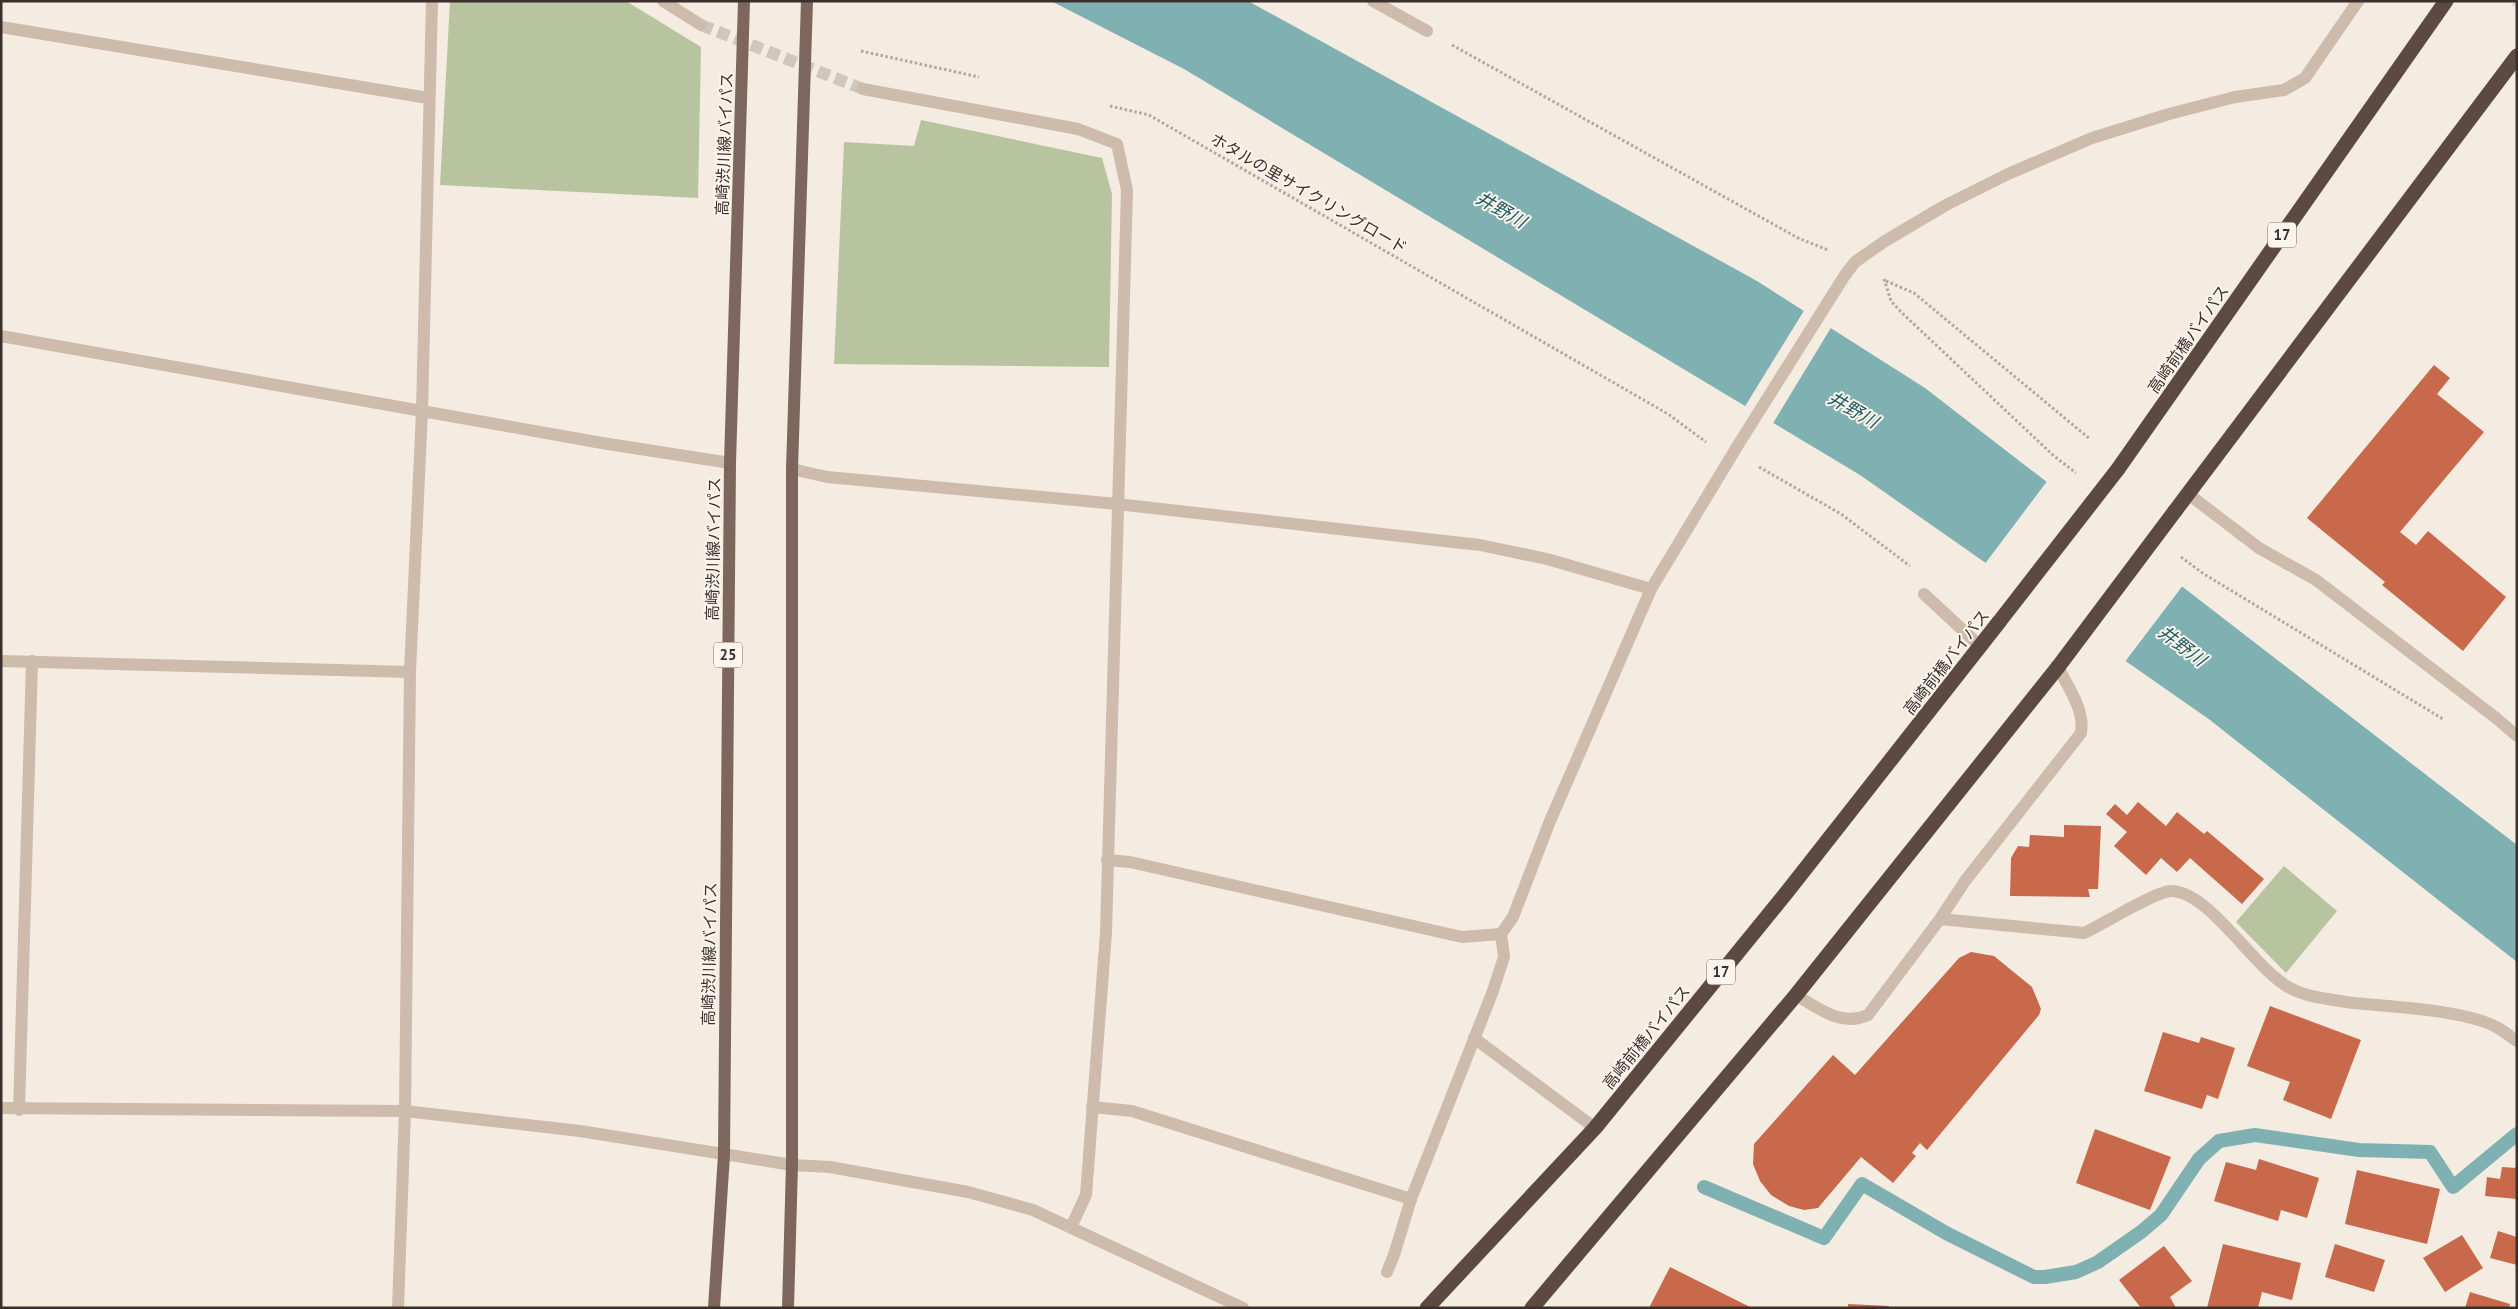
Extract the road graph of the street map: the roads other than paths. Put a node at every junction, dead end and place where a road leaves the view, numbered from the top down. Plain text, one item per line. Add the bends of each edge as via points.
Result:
1 (432, 1) edge
2 (663, 1) edge
3 (744, 1) edge
4 (807, 1) edge
5 (1372, 1) edge
6 (1397, 1) edge
7 (2358, 1) edge
8 (2446, 1) edge
9 (1397, 15) junction
10 (701, 25) tunnel mouth
11 (1, 27) edge
12 (1427, 31) road end
13 (2517, 56) edge
14 (863, 89) tunnel mouth
15 (428, 98) junction
16 (1, 336) edge
17 (422, 410) junction
18 (730, 463) junction
19 (792, 469) junction
20 (2187, 493) junction
21 (1117, 504) junction
22 (1651, 589) junction
23 (1924, 594) road end
24 (1980, 646) junction
25 (1, 661) edge
26 (32, 661) junction
27 (2058, 667) junction
28 (410, 672) junction
29 (2517, 736) edge
30 (1107, 860) junction
31 (1940, 919) junction
32 (1501, 934) junction
33 (1796, 995) junction
34 (1474, 1038) junction
35 (2517, 1042) edge
36 (1092, 1107) junction
37 (1, 1108) edge
38 (19, 1110) junction
39 (405, 1111) junction
40 (1595, 1128) junction
41 (724, 1155) junction
42 (792, 1165) junction
43 (1411, 1199) junction
44 (1070, 1227) junction
45 (1386, 1272) dead end
46 (398, 1308) edge
47 (714, 1308) edge
48 (788, 1308) edge
49 (1243, 1308) edge
50 (1427, 1308) edge
51 (1532, 1308) edge

1 - 15 street
2 - 10 street
3 - 18 main road, 高崎渋川線バイパス / 25
4 - 19 main road
5 - 9 street
6 - 9 street
7 - 22 street via 2304,78 2284,90 2169,114 2084,142 1946,204 1855,262 1738,444
8 - 24 highway, 高崎前橋バイパス / 17, bridge via 2118,469
9 - 12 street
11 - 15 street
13 - 20 highway
14 - 21 street via 1078,129 1116,144 1127,190
15 - 17 street
16 - 17 street
17 - 18 street
17 - 28 street
18 - 41 main road, 高崎渋川線バイパス / 25
19 - 21 street via 827,477
19 - 42 main road
20 - 27 highway, bridge
20 - 29 street via 2258,548 2316,580
21 - 22 street via 1480,545 1547,559
21 - 30 street
22 - 32 street via 1550,821 1513,917
23 - 24 street
24 - 40 highway, 高崎前橋バイパス / 17
25 - 26 street
26 - 28 street
26 - 38 street
27 - 31 street via 2083,721 2080,732 1965,881
27 - 33 highway
28 - 39 street
30 - 32 street via 1130,862 1462,937
30 - 36 street via 1106,933
31 - 33 street via 1868,1015 1855,1020 1831,1015
31 - 35 street via 2084,933 2155,895 2171,890 2191,896 2208,909 2266,971 2291,989 2322,998 2463,1017 2498,1027
32 - 34 street via 1504,957
33 - 51 highway
34 - 40 street
34 - 43 street
36 - 43 street via 1132,1111
36 - 44 street via 1086,1195
37 - 38 street
38 - 39 street
39 - 41 street via 580,1130
39 - 46 street
40 - 50 highway, 高崎前橋バイパス / 17
41 - 42 street
41 - 47 main road, 高崎渋川線バイパス / 25
42 - 44 street via 830,1168 968,1192 1033,1210
42 - 48 main road
43 - 45 street
44 - 49 street

